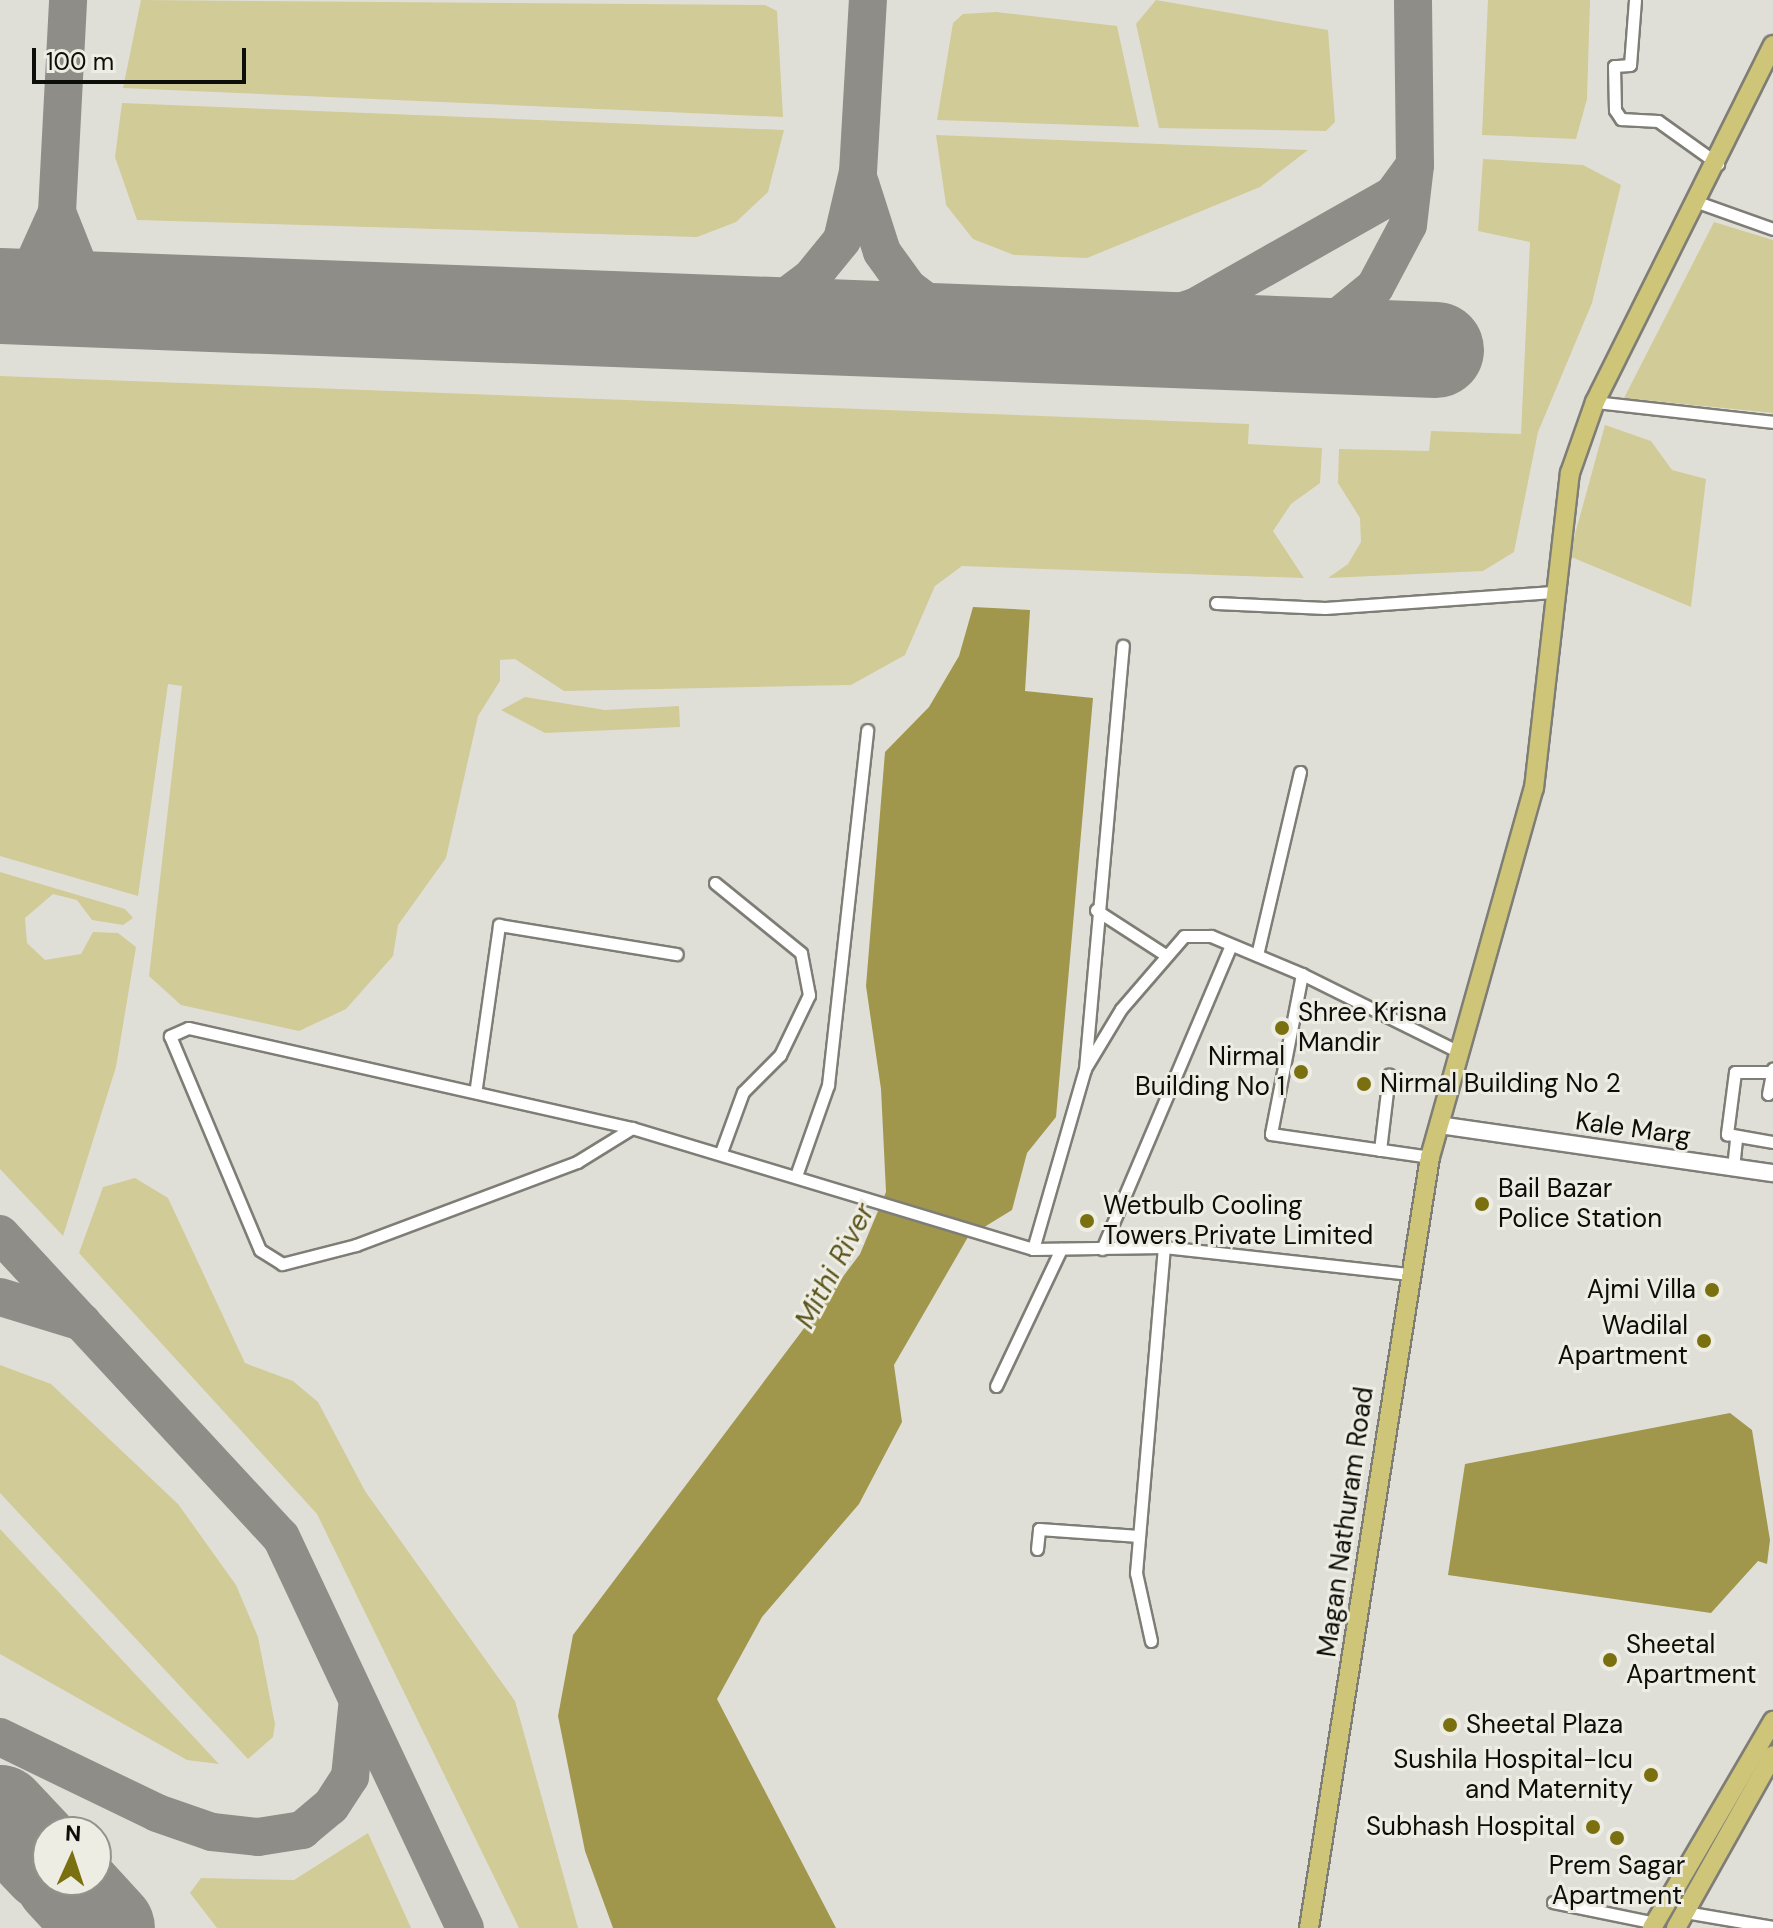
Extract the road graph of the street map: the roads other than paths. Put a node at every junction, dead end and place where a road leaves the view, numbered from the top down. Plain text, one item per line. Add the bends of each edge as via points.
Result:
1 (1635, 0) edge
2 (1773, 45) edge
3 (1766, 78) edge
4 (1719, 165) junction
5 (1700, 203) junction
6 (1773, 229) edge
7 (1595, 402) junction
8 (1773, 422) edge
9 (1556, 592) junction
10 (1216, 603) dead end
11 (1123, 646) dead end
12 (867, 730) dead end
13 (1300, 772) dead end
14 (715, 883) dead end
15 (1096, 910) junction
16 (1231, 945) junction
17 (677, 954) dead end
18 (1164, 954) junction
19 (1257, 955) junction
20 (1302, 974) junction
21 (1457, 1051) junction
22 (1085, 1069) junction
23 (1773, 1069) edge
24 (1389, 1075) dead end
25 (476, 1087) junction
26 (1768, 1094) dead end
27 (1439, 1125) junction
28 (632, 1128) junction
29 (1736, 1139) junction
30 (1773, 1142) edge
31 (1380, 1150) junction
32 (721, 1152) junction
33 (1430, 1157) junction
34 (1733, 1168) junction
35 (1773, 1173) edge
36 (800, 1174) junction
37 (1164, 1247) junction
38 (1033, 1249) junction
39 (1061, 1249) junction
40 (1102, 1249) junction
41 (1408, 1274) junction
42 (996, 1386) dead end
43 (1139, 1536) junction
44 (1037, 1549) dead end
45 (1151, 1641) dead end
46 (1773, 1721) edge
47 (1773, 1755) edge
48 (1553, 1902) dead end
49 (1680, 1920) edge
50 (1654, 1926) edge
51 (1773, 1927) edge
52 (1309, 1928) edge

1 - 4 street via 1630,65 1614,66 1615,110 1621,119 1658,121
2 - 3 main road, Magan Nathuram Road
3 - 4 main road, Magan Nathuram Road
4 - 5 main road, Magan Nathuram Road
5 - 6 street
5 - 7 main road, Magan Nathuram Road
7 - 8 street
7 - 9 main road, Magan Nathuram Road via 1568,486
9 - 10 street via 1314,609
9 - 21 main road, Magan Nathuram Road via 1534,788
11 - 15 street
12 - 36 street via 828,1085
13 - 19 street
14 - 32 street via 801,953 809,983 796,1029 743,1092
15 - 18 street
15 - 22 street
16 - 18 street via 1184,936
16 - 19 street
16 - 40 street
17 - 25 street via 499,925
18 - 22 street
19 - 20 street
20 - 21 street
20 - 31 street via 1271,1134
21 - 27 main road, Magan Nathuram Road
22 - 38 street
23 - 26 street
23 - 29 street via 1735,1072 1727,1134
24 - 31 street
25 - 28 street
25 - 28 street via 394,1078 188,1028 170,1036 248,1226 274,1262 356,1245 577,1162
27 - 33 main road, Magan Nathuram Road
27 - 34 main road, Kale Marg
28 - 32 street
29 - 30 street
29 - 34 street
31 - 33 street
32 - 36 street
33 - 41 main road, Magan Nathuram Road
34 - 35 main road, Kale Marg
36 - 38 street
37 - 40 street
37 - 41 street
37 - 43 street
38 - 39 street
39 - 40 street
39 - 42 street
41 - 52 main road, Magan Nathuram Road
43 - 44 street via 1039,1529
43 - 45 street via 1141,1622
46 - 50 main road
47 - 49 main road
48 - 50 street
49 - 51 street

